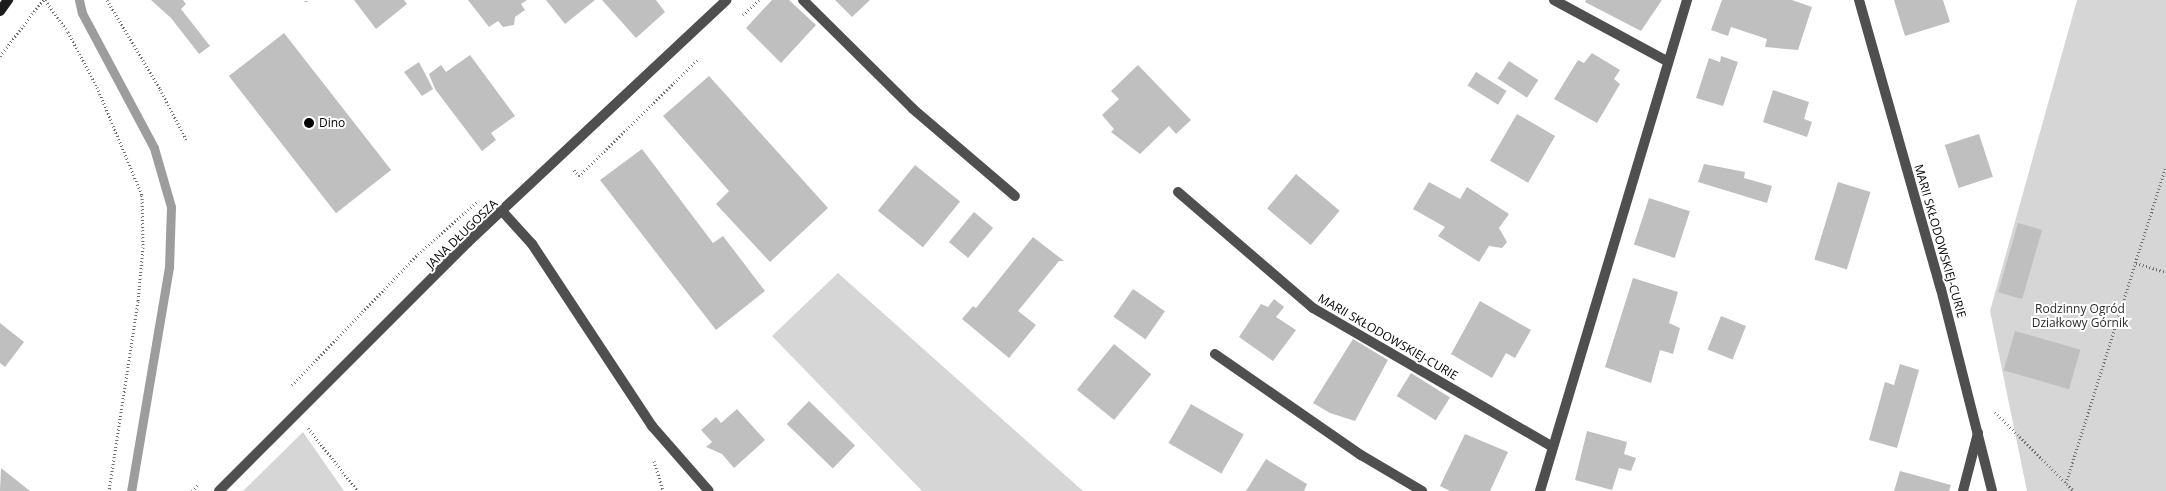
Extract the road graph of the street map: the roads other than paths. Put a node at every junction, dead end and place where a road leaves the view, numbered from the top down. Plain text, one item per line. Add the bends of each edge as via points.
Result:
1 (8, 0) edge
2 (727, 0) edge
3 (803, 0) edge
4 (1554, 0) edge
5 (1687, 0) edge
6 (1859, 0) edge
7 (0, 11) edge
8 (1667, 61) junction
9 (1178, 192) dead end
10 (1015, 196) dead end
11 (502, 211) junction
12 (1215, 354) dead end
13 (1978, 432) junction
14 (1552, 447) junction
15 (219, 491) edge
16 (709, 491) edge
17 (1422, 491) edge
18 (1540, 491) edge
19 (1963, 491) edge
20 (1992, 491) edge

1 - 7 street
2 - 11 street, JANA DŁUGOSZA
3 - 10 street via 913,109
4 - 8 street
5 - 8 street
6 - 13 street, MARII SKŁODOWSKIEJ-CURIE
8 - 14 street
9 - 14 street, MARII SKŁODOWSKIEJ-CURIE via 1313,308
11 - 15 street, JANA DŁUGOSZA via 295,412
11 - 16 street via 532,244 652,426
12 - 17 street via 1361,455
13 - 19 street
13 - 20 street, MARII SKŁODOWSKIEJ-CURIE
14 - 18 street

